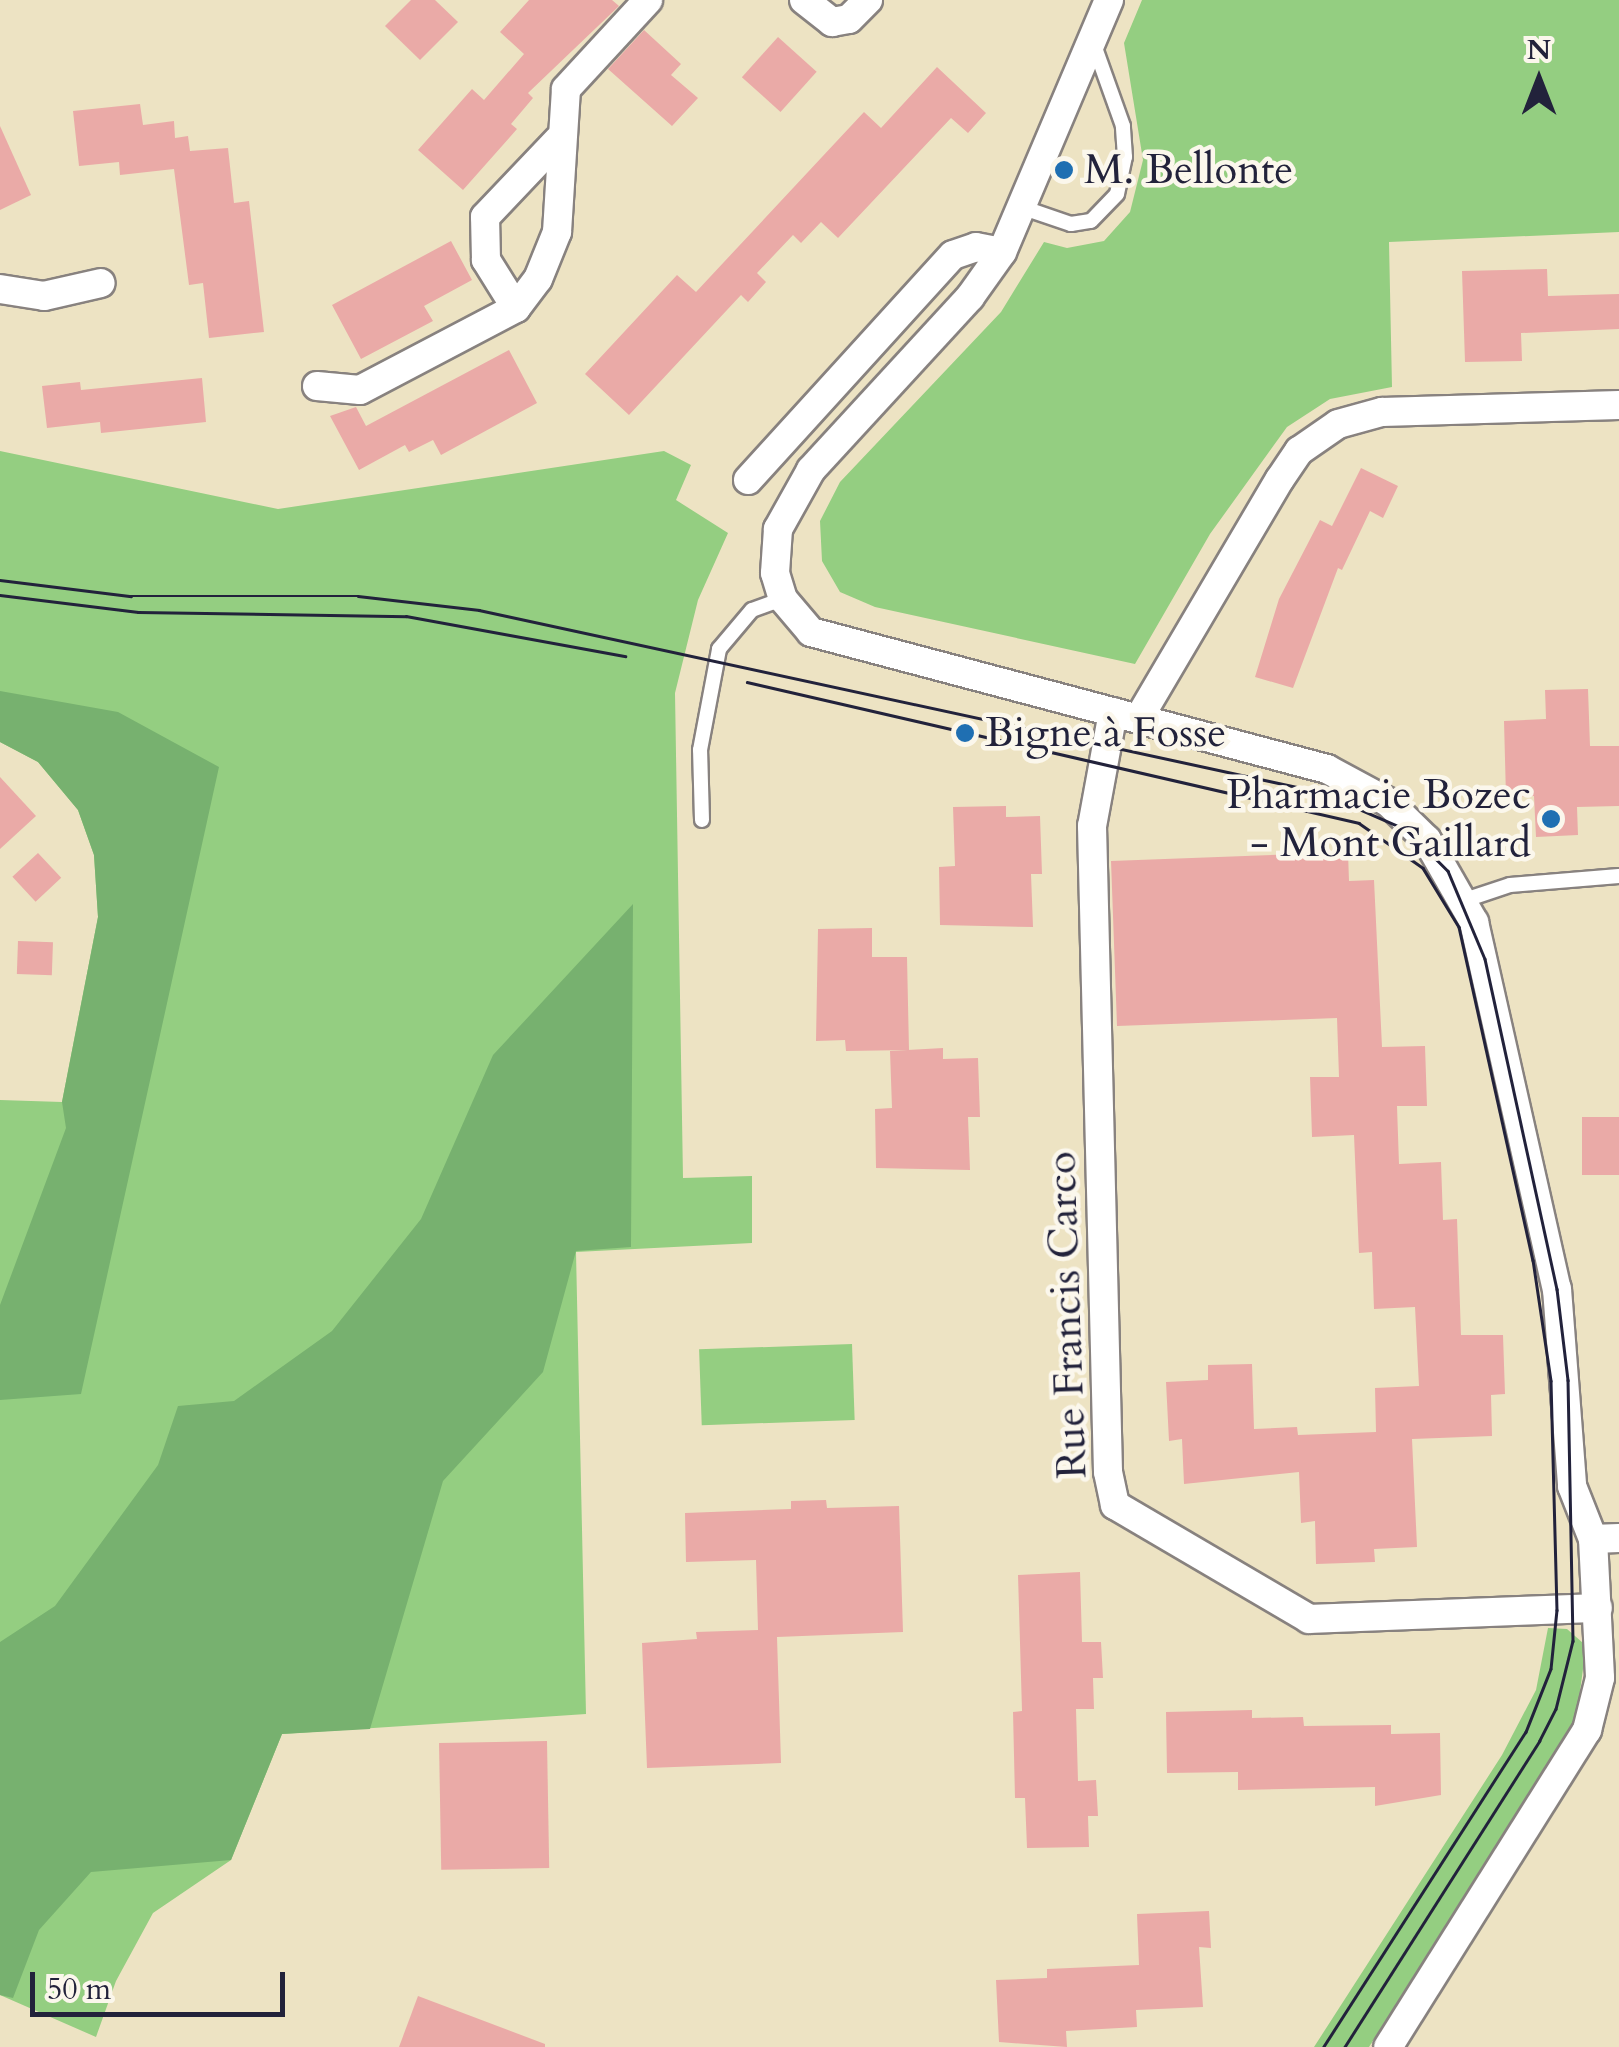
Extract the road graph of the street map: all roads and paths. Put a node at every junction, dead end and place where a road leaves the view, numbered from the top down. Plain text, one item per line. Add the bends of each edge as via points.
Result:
1 (648, 0) edge
2 (804, 0) edge
3 (868, 0) edge
4 (1109, 0) edge
5 (1092, 40) junction
6 (558, 140) junction
7 (1021, 207) junction
8 (1002, 252) junction
9 (101, 282) dead end
10 (0, 289) edge
11 (516, 308) junction
12 (317, 386) dead end
13 (1619, 405) edge
14 (748, 480) dead end
15 (783, 599) junction
16 (1126, 715) junction
17 (702, 820) dead end
18 (1619, 876) edge
19 (1465, 900) junction
20 (1606, 1538) edge
21 (1598, 1608) junction
22 (1388, 2047) edge

1 - 6 street via 566,90
2 - 3 street via 832,22 849,19
4 - 5 street
5 - 7 street
5 - 7 lane via 1122,126 1125,157 1116,194 1092,221 1070,224
6 - 11 street via 564,179 556,232 538,278
6 - 11 street via 485,217 486,260
7 - 8 street
8 - 14 street via 976,247 954,255
8 - 15 street via 970,297 812,470 778,529 775,572
9 - 10 street via 44,296
11 - 12 street via 360,390
13 - 16 street via 1390,412 1338,424 1300,451
15 - 16 street via 811,632
15 - 17 lane via 752,610 719,650 700,750
16 - 19 street via 1327,769 1388,802 1428,840
16 - 21 street, Rue Francis Carco via 1096,787 1108,1472 1115,1505 1309,1618
18 - 19 lane via 1510,885
19 - 20 street via 1485,960 1545,1228 1568,1380 1572,1486
20 - 21 street
21 - 22 street via 1600,1678 1587,1730

